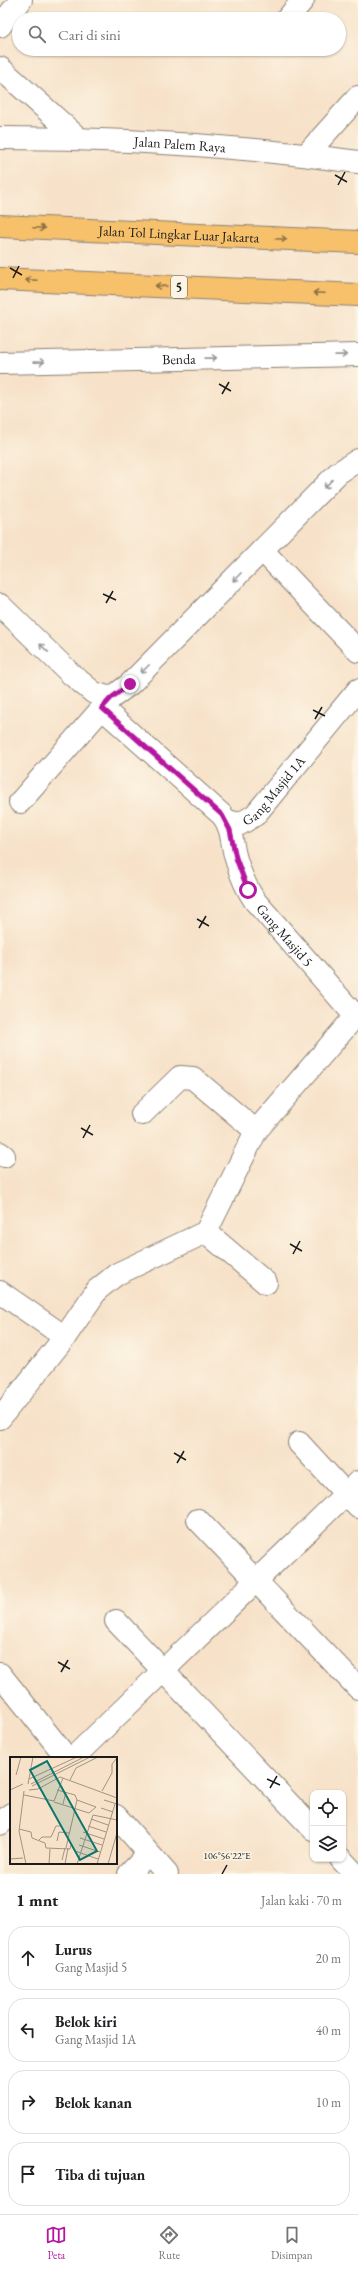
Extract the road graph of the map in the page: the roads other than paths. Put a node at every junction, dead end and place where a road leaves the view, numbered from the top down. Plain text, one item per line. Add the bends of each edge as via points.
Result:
1 (21, 0) edge
2 (303, 0) edge
3 (293, 12) edge
4 (0, 26) edge
5 (0, 68) edge
6 (358, 97) edge
7 (0, 138) edge
8 (78, 138) junction
9 (306, 155) junction
10 (358, 162) edge
11 (0, 226) edge
12 (358, 242) edge
13 (0, 279) edge
14 (358, 295) edge
15 (358, 355) edge
16 (0, 363) edge
17 (358, 460) edge
18 (262, 550) junction
19 (0, 605) edge
20 (358, 651) edge
21 (358, 690) edge
22 (107, 703) junction
23 (20, 802) dead end
24 (227, 821) junction
25 (357, 1016) edge
26 (142, 1114) dead end
27 (256, 1132) junction
28 (206, 1232) junction
29 (266, 1283) dead end
30 (0, 1292) edge
31 (65, 1337) junction
32 (0, 1418) edge
33 (299, 1443) dead end
34 (354, 1494) edge
35 (198, 1520) dead end
36 (256, 1581) junction
37 (116, 1620) dead end
38 (163, 1670) junction
39 (0, 1674) edge
40 (358, 1688) edge
41 (66, 1757) edge
42 (74, 1757) edge
43 (10, 1815) edge
44 (117, 1817) edge
45 (0, 1824) edge
46 (310, 1826) edge
47 (148, 1854) junction
48 (344, 1862) edge
49 (129, 1874) edge
50 (167, 1874) edge
51 (355, 1874) edge

1 - 4 street
2 - 3 street
5 - 8 street
6 - 9 street
7 - 8 street, Jalan Palem Raya
8 - 9 street, Jalan Palem Raya
9 - 10 street, Jalan Palem Raya
11 -> 12 highway, Jalan Tol Lingkar Luar Jakarta
14 -> 13 highway, 5
16 -> 15 street, Benda
17 -> 18 street via 338,473
18 - 20 street
18 -> 22 street via 130,684
22 -> 19 street via 83,684
21 - 24 street, Gang Masjid 1A via 255,815 240,824
22 - 23 street
22 - 24 street, Gang Masjid 1A
24 - 25 street, Gang Masjid 5 via 236,858 255,901
25 - 27 street
26 - 27 street via 184,1076 193,1078
27 - 28 street
28 - 29 street
28 - 31 street via 117,1274 97,1290
30 - 31 street
31 - 32 street
33 - 34 street
34 - 36 street
35 - 36 street
36 - 38 street
36 - 40 street
37 - 38 street
38 - 42 street
38 - 46 street
39 - 41 street
43 - 45 street
44 - 47 street
47 - 49 street
47 - 50 street
48 - 51 street

